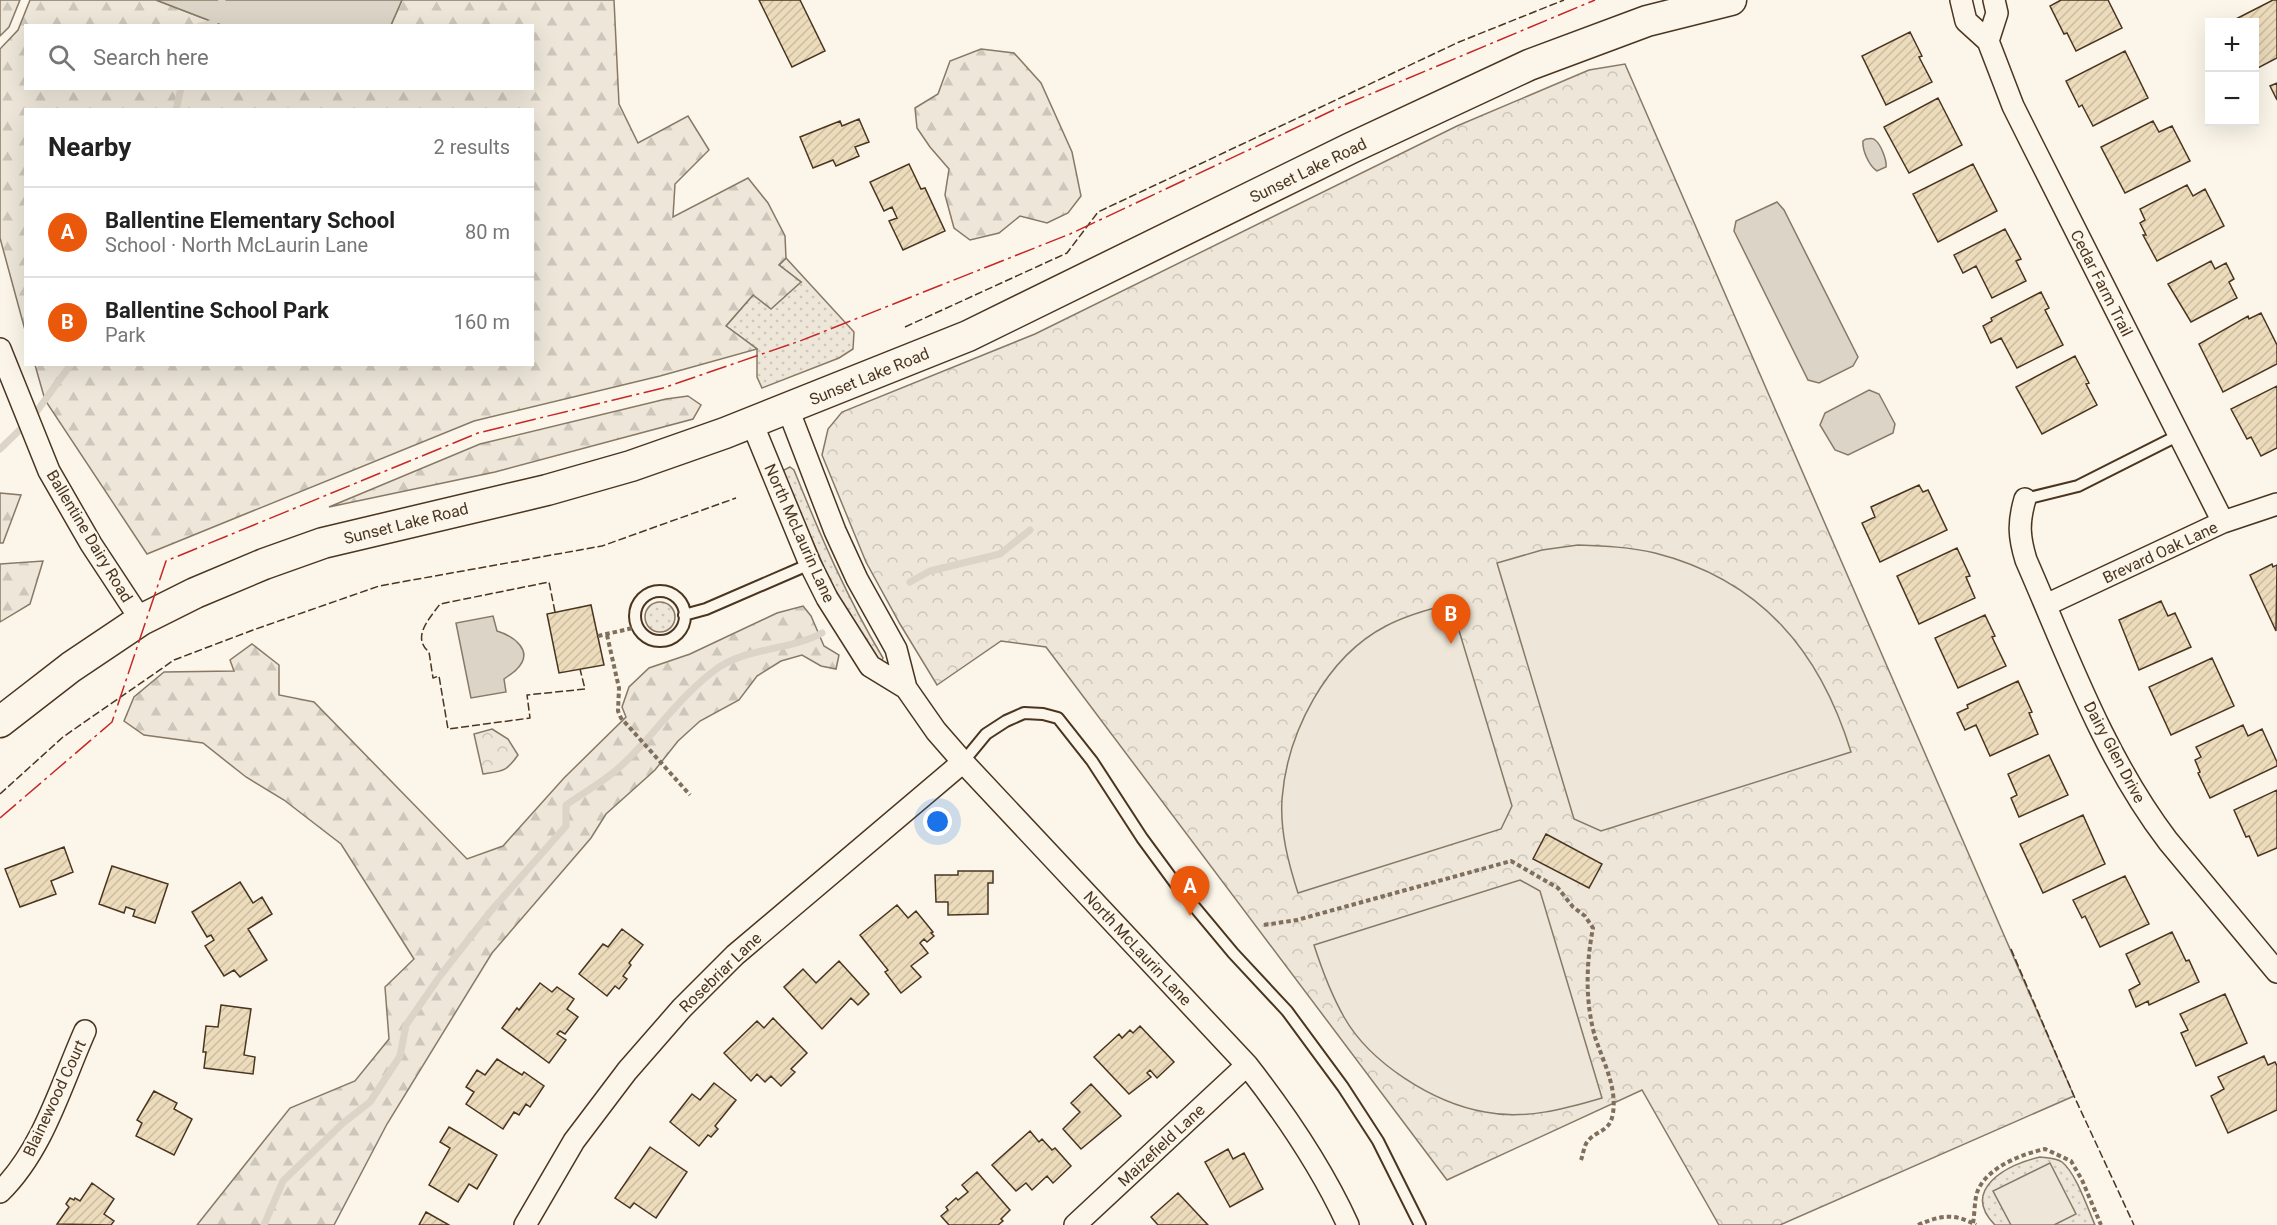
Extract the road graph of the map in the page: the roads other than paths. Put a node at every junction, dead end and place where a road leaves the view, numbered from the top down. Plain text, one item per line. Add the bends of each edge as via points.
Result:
1 (1731, 0) edge
2 (1961, 0) edge
3 (1994, 0) edge
4 (1988, 41) junction
5 (0, 349) edge
6 (788, 409) junction
7 (752, 423) junction
8 (2179, 435) junction
9 (2025, 499) joint
10 (2277, 504) edge
11 (2223, 522) junction
12 (810, 564) junction
13 (2046, 605) junction
14 (684, 615) junction
15 (141, 620) junction
16 (906, 688) junction
17 (0, 722) edge
18 (963, 762) junction
19 (2277, 972) edge
20 (85, 1031) dead end
21 (1247, 1065) junction
22 (0, 1192) edge
23 (525, 1225) edge
24 (1075, 1225) edge
25 (1348, 1225) edge
26 (1420, 1225) edge

1 - 6 main road, Sunset Lake Road via 1647,21 1529,65 968,336
2 - 4 street, Cedar Farm Trail via 1966,21
3 - 4 street via 1997,14
4 - 8 street, Cedar Farm Trail via 2022,125
5 - 15 street, Ballentine Dairy Road via 50,471 91,544
6 - 7 main road, Sunset Lake Road
6 - 16 street, North McLaurin Lane via 835,531 896,650
7 - 12 street, North McLaurin Lane
7 - 15 main road, Sunset Lake Road via 631,466 547,490 322,543 244,572
8 - 9 lane via 2078,486
8 - 11 street, Cedar Farm Trail
9 - 13 street, Dairy Glen Drive via 2019,519 2020,542
10 - 11 street, Brevard Oak Lane
11 - 13 street, Brevard Oak Lane
12 - 14 lane
12 - 16 street, North McLaurin Lane via 870,666
13 - 19 street, Dairy Glen Drive via 2111,749 2152,820
14 - 14 lane via 676,636 658,641 637,627 635,619 639,602 661,591 676,597
15 - 17 main road, Sunset Lake Road
16 - 18 street, North McLaurin Lane
18 - 21 street, North McLaurin Lane
18 - 23 street, Rosebriar Lane via 735,955 682,1008 574,1141
18 - 26 lane via 986,734 1023,713 1058,718 1178,887 1287,1011 1343,1086 1378,1141
20 - 22 street, Blainewood Court via 42,1131 28,1157
21 - 24 street, Maizefield Lane
21 - 25 street, North McLaurin Lane via 1309,1153

